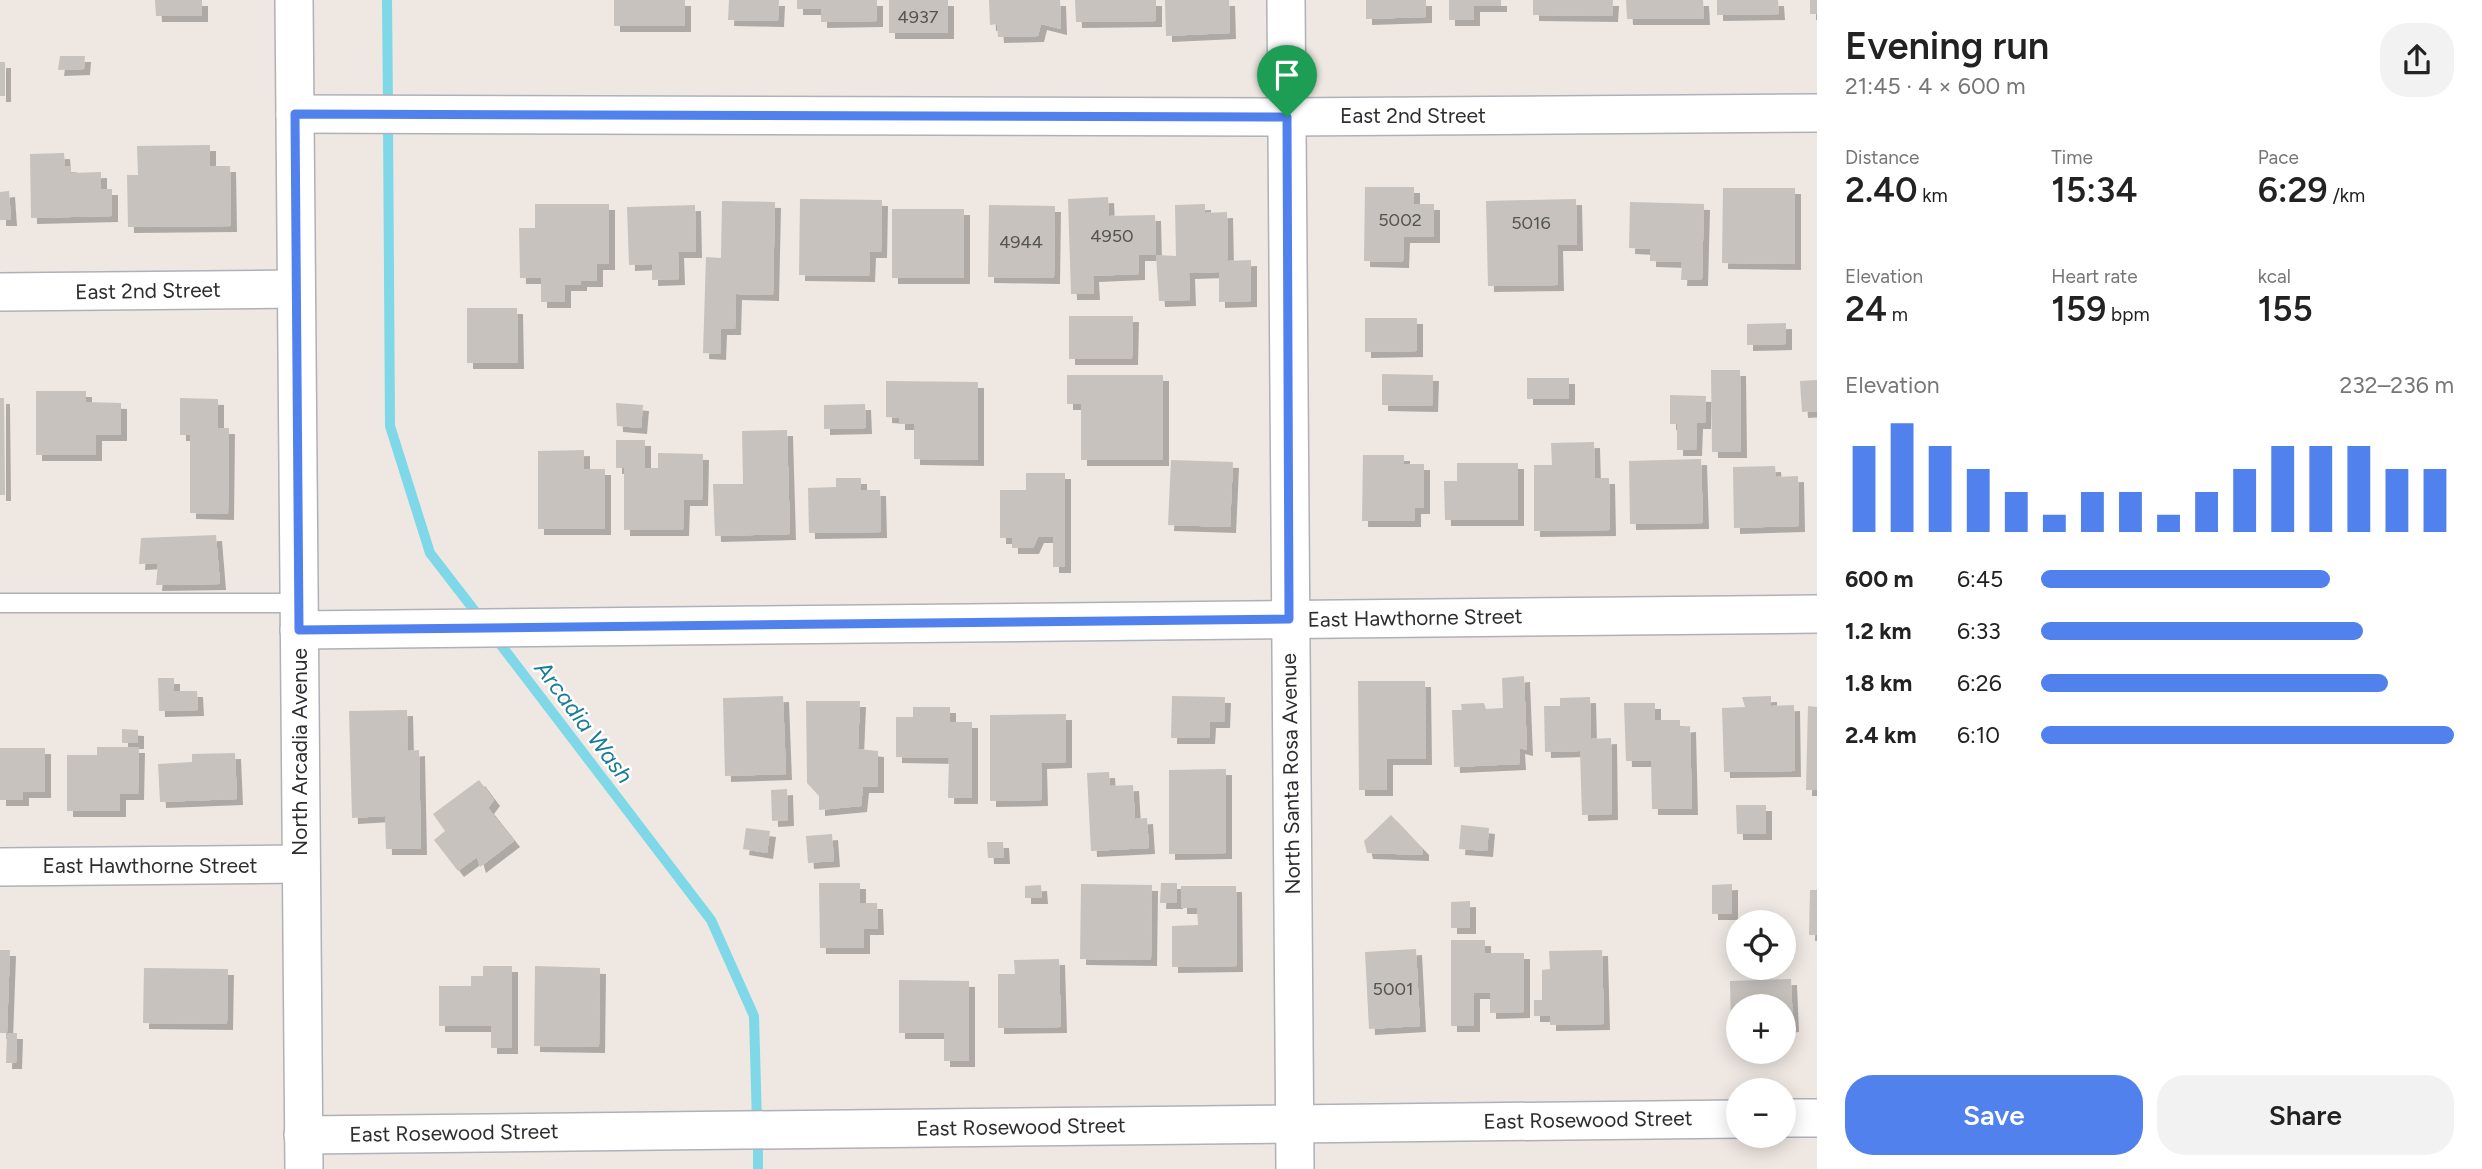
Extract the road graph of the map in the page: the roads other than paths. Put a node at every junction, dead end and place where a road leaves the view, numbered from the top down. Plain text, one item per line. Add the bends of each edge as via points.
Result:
1 (294, 0) edge
2 (1286, 0) edge
3 (1817, 113) edge
4 (295, 114) junction
5 (1287, 117) junction
6 (296, 289) junction
7 (0, 292) edge
8 (0, 603) edge
9 (1817, 614) edge
10 (299, 616) junction
11 (1289, 619) junction
12 (301, 864) junction
13 (0, 867) edge
14 (1796, 1118) edge
15 (1817, 1118) edge
16 (1726, 1119) edge
17 (1295, 1123) junction
18 (303, 1152) edge
19 (1295, 1169) edge

1 - 4 street, North Arcadia Avenue
2 - 5 street, North Santa Rosa Avenue
3 - 5 street, East 2nd Street
4 - 5 street, East 2nd Street
4 - 6 street, North Arcadia Avenue
5 - 11 street, North Santa Rosa Avenue
6 - 7 street, East 2nd Street
6 - 10 street, North Arcadia Avenue
8 - 10 lane
9 - 11 street, East Hawthorne Street
10 - 11 street, East Hawthorne Street
10 - 12 street, North Arcadia Avenue
11 - 17 street, North Santa Rosa Avenue
12 - 13 street, East Hawthorne Street
12 - 18 street, North Arcadia Avenue
14 - 15 street
16 - 17 street, East Rosewood Street
17 - 18 street, East Rosewood Street
17 - 19 street, North Santa Rosa Avenue

